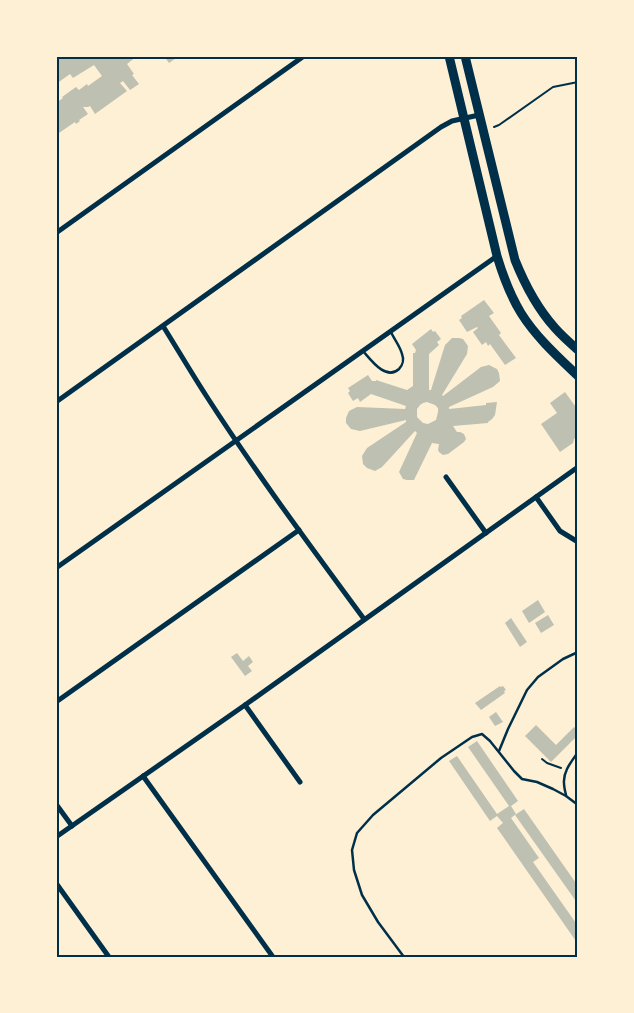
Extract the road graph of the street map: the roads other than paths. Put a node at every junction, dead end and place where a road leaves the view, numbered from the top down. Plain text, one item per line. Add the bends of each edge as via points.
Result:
1 (304, 56) edge
2 (449, 56) edge
3 (465, 56) edge
4 (479, 115) junction
5 (464, 119) junction
6 (56, 233) edge
7 (497, 256) junction
8 (163, 326) junction
9 (390, 332) junction
10 (578, 350) edge
11 (363, 351) junction
12 (578, 376) edge
13 (56, 402) edge
14 (237, 440) junction
15 (578, 467) edge
16 (446, 477) dead end
17 (536, 497) junction
18 (299, 530) junction
19 (486, 533) junction
20 (578, 542) edge
21 (56, 568) edge
22 (364, 619) junction
23 (578, 652) edge
24 (56, 702) edge
25 (245, 705) junction
26 (498, 751) junction
27 (578, 752) edge
28 (143, 776) junction
29 (300, 782) dead end
30 (566, 795) junction
31 (56, 804) edge
32 (578, 805) edge
33 (72, 826) junction
34 (56, 837) edge
35 (56, 883) edge
36 (110, 957) edge
37 (273, 957) edge
38 (404, 957) edge

1 - 6 street
2 - 5 main road
3 - 4 main road
4 - 5 street
4 - 10 main road via 510,244 521,274 544,314
5 - 7 main road
5 - 8 street via 441,127
7 - 9 street
7 - 12 main road via 520,312
8 - 13 street
8 - 14 street
9 - 11 street
9 - 11 lane via 402,353 403,361 396,371 382,370
11 - 14 street
14 - 18 street
14 - 21 street
15 - 17 street
16 - 19 street
17 - 19 street
17 - 20 street via 560,531
18 - 22 street
18 - 24 street
19 - 22 street
22 - 25 street
23 - 26 lane via 544,673 527,690
25 - 28 street
25 - 29 street
26 - 30 lane via 522,779
26 - 38 lane via 482,734 472,737 410,783 357,833 352,850 362,895
27 - 30 lane via 565,775
28 - 33 street
28 - 37 street
30 - 32 lane
31 - 33 street
33 - 34 street
35 - 36 street

